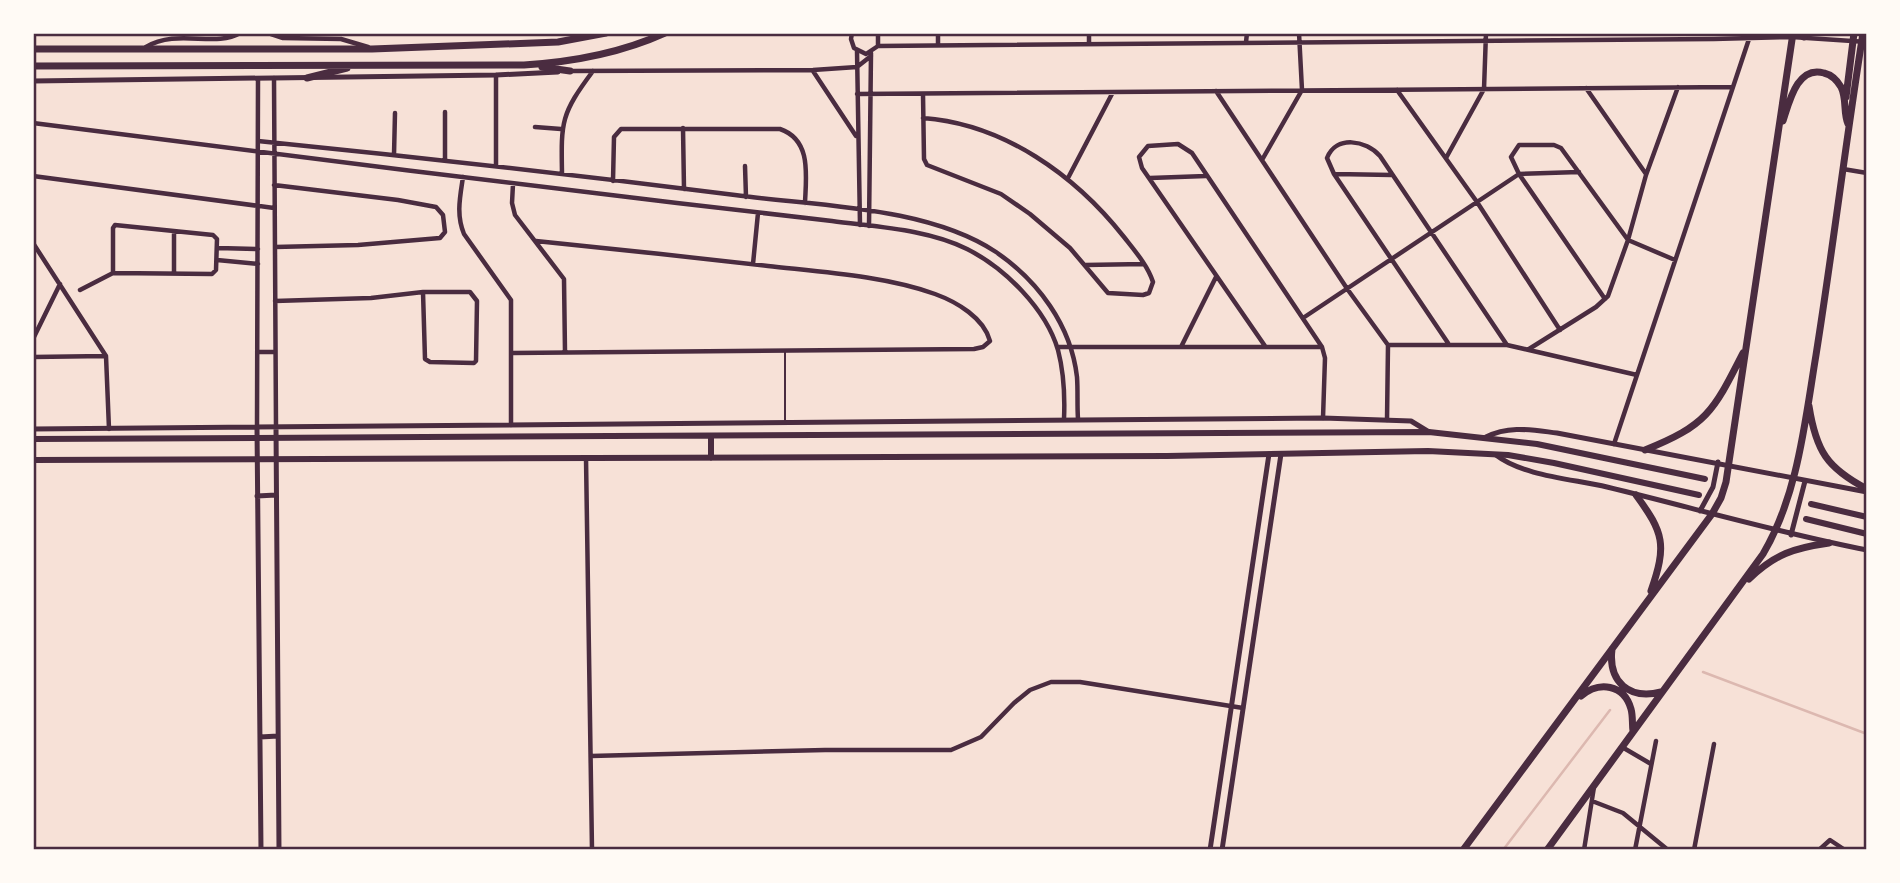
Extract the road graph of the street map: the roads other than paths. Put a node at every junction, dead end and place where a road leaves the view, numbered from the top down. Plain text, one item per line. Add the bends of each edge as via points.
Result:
1 (240, 33) edge
2 (268, 33) edge
3 (606, 33) edge
4 (665, 33) edge
5 (852, 33) edge
6 (878, 33) edge
7 (938, 33) edge
8 (1089, 33) edge
9 (1237, 33) edge
10 (1247, 33) edge
11 (1299, 33) edge
12 (1792, 35) edge
13 (1804, 35) edge
14 (1486, 36) edge
15 (1563, 36) edge
16 (1714, 36) edge
17 (1750, 36) junction
18 (1853, 37) edge
19 (1864, 39) edge
20 (1237, 41) junction
21 (1246, 42) junction
22 (1299, 42) junction
23 (1089, 44) junction
24 (938, 45) junction
25 (878, 46) junction
26 (145, 48) junction
27 (33, 49) edge
28 (372, 49) junction
29 (857, 51) junction
30 (871, 54) junction
31 (359, 65) junction
32 (524, 65) junction
33 (33, 66) edge
34 (857, 67) junction
35 (813, 70) junction
36 (570, 71) junction
37 (593, 71) junction
38 (496, 75) junction
39 (274, 78) junction
40 (307, 78) junction
41 (258, 79) junction
42 (33, 81) edge
43 (1678, 87) junction
44 (1732, 87) junction
45 (1586, 88) junction
46 (1484, 89) junction
47 (1301, 90) junction
48 (1396, 90) junction
49 (1216, 91) junction
50 (1112, 92) junction
51 (858, 94) junction
52 (869, 94) junction
53 (923, 94) junction
54 (1845, 105) junction
55 (445, 112) dead end
56 (395, 113) dead end
57 (923, 118) junction
58 (33, 123) edge
59 (1848, 125) junction
60 (535, 127) dead end
61 (683, 128) junction
62 (561, 129) junction
63 (858, 138) junction
64 (258, 141) junction
65 (274, 143) junction
66 (1776, 146) junction
67 (258, 151) junction
68 (274, 153) junction
69 (394, 155) junction
70 (1446, 158) junction
71 (1262, 160) junction
72 (445, 161) junction
73 (496, 166) junction
74 (745, 166) dead end
75 (1843, 169) junction
76 (1579, 172) junction
77 (562, 173) junction
78 (1867, 173) edge
79 (1334, 174) junction
80 (1519, 174) junction
81 (1393, 175) junction
82 (1646, 175) junction
83 (33, 176) edge
84 (1206, 176) junction
85 (463, 177) junction
86 (1068, 178) junction
87 (1149, 178) junction
88 (613, 181) junction
89 (513, 184) junction
90 (274, 185) junction
91 (684, 189) junction
92 (746, 197) junction
93 (1477, 202) junction
94 (805, 203) junction
95 (258, 206) junction
96 (274, 208) junction
97 (860, 211) junction
98 (870, 212) junction
99 (758, 213) junction
100 (860, 225) junction
101 (869, 226) junction
102 (174, 232) junction
103 (1432, 233) junction
104 (1628, 240) junction
105 (536, 241) junction
106 (33, 243) edge
107 (275, 247) junction
108 (218, 248) junction
109 (258, 249) junction
110 (217, 260) junction
111 (1391, 260) junction
112 (1675, 260) junction
113 (258, 264) junction
114 (753, 264) junction
115 (1144, 264) junction
116 (1084, 265) junction
117 (113, 273) junction
118 (174, 274) junction
119 (1216, 277) junction
120 (60, 283) junction
121 (80, 290) dead end
122 (1348, 290) junction
123 (423, 292) junction
124 (1605, 299) junction
125 (275, 301) junction
126 (1304, 318) junction
127 (1560, 330) junction
128 (33, 339) edge
129 (1448, 343) junction
130 (1388, 345) junction
131 (1507, 345) junction
132 (1070, 346) junction
133 (1181, 346) junction
134 (1265, 346) junction
135 (1747, 346) junction
136 (1057, 347) junction
137 (1322, 347) junction
138 (785, 349) junction
139 (1529, 349) junction
140 (258, 352) junction
141 (275, 352) junction
142 (565, 352) junction
143 (512, 353) junction
144 (106, 356) junction
145 (33, 357) edge
146 (1637, 375) junction
147 (1809, 400) junction
148 (1323, 418) junction
149 (1064, 419) junction
150 (1078, 419) junction
151 (1387, 420) junction
152 (785, 422) junction
153 (511, 425) junction
154 (276, 427) junction
155 (257, 428) junction
156 (33, 429) edge
157 (109, 429) junction
158 (1429, 432) junction
159 (711, 436) junction
160 (276, 437) junction
161 (1486, 437) junction
162 (258, 438) junction
163 (33, 439) edge
164 (1614, 443) junction
165 (1645, 450) junction
166 (1269, 454) junction
167 (1281, 454) junction
168 (1496, 455) junction
169 (586, 458) junction
170 (711, 458) junction
171 (33, 460) edge
172 (276, 460) junction
173 (257, 461) junction
174 (1718, 463) junction
175 (1729, 465) junction
176 (1793, 478) junction
177 (1705, 479) dead end
178 (1805, 481) junction
179 (1867, 491) edge
180 (276, 495) junction
181 (1636, 495) junction
182 (1699, 495) dead end
183 (257, 496) junction
184 (1811, 504) dead end
185 (1700, 511) junction
186 (1712, 514) junction
187 (1867, 517) edge
188 (1806, 519) dead end
189 (1777, 531) junction
190 (1791, 534) junction
191 (1867, 534) edge
192 (1829, 543) junction
193 (1867, 550) edge
194 (1735, 592) junction
195 (1648, 599) junction
196 (1613, 648) junction
197 (1661, 692) junction
198 (1575, 701) junction
199 (1231, 706) junction
200 (1244, 708) junction
201 (1633, 732) junction
202 (278, 736) junction
203 (260, 737) junction
204 (1656, 741) dead end
205 (1714, 744) dead end
206 (1622, 747) junction
207 (591, 757) junction
208 (1651, 764) junction
209 (1594, 787) junction
210 (1592, 801) junction
211 (1639, 827) junction
212 (261, 850) edge
213 (279, 850) edge
214 (592, 850) edge
215 (1210, 850) edge
216 (1222, 850) edge
217 (1463, 850) edge
218 (1547, 850) edge
219 (1584, 850) edge
220 (1636, 850) edge
221 (1668, 850) edge
222 (1694, 850) edge
223 (1819, 850) edge
224 (1844, 850) edge

1 - 26 street via 229,38 162,39
2 - 28 street via 283,38 341,39
3 - 28 highway via 558,42
4 - 32 highway via 578,60
5 - 29 street
6 - 25 street
7 - 24 street
8 - 23 street
9 - 20 street
10 - 21 street
11 - 22 street
12 - 13 street
12 - 17 street
12 - 66 highway
13 - 18 street
14 - 15 street
14 - 22 street
14 - 46 street
15 - 16 street
16 - 17 street
17 - 44 street
18 - 19 street
18 - 54 highway
19 - 59 highway
20 - 21 street
20 - 23 street
21 - 22 street
22 - 47 street
23 - 24 street
24 - 25 street
25 - 30 street
26 - 27 highway
26 - 28 highway
29 - 30 street
29 - 34 street
30 - 34 street
30 - 52 street
31 - 32 highway
31 - 33 highway
31 - 40 highway
32 - 36 highway
34 - 35 street
34 - 51 street
35 - 37 street
35 - 63 street
36 - 37 street
36 - 38 street
37 - 62 street via 571,102
38 - 40 street
38 - 73 street
39 - 40 street
39 - 41 street
39 - 65 street
41 - 42 street
41 - 64 street
43 - 44 street
43 - 45 street
43 - 82 street
44 - 112 street
45 - 46 street
45 - 82 street
46 - 48 street
46 - 70 street
47 - 48 street
47 - 49 street
47 - 71 street
48 - 70 street
49 - 50 street
49 - 71 street
50 - 53 street
50 - 86 street
51 - 52 street
51 - 63 street
52 - 53 street
52 - 98 street
53 - 57 street
54 - 59 highway
54 - 66 highway via 1842,89 1832,77 1810,74 1791,97
55 - 72 street
56 - 69 street
57 - 86 street via 973,128 1005,141
57 - 116 street via 927,165 1001,194 1053,232
58 - 67 street
59 - 75 highway
60 - 62 street
61 - 88 street via 618,131 613,142
61 - 91 street
61 - 94 street via 788,132 804,152 807,164
62 - 77 street
63 - 97 street
64 - 65 street
64 - 67 street
65 - 68 street
65 - 69 street
66 - 135 highway
67 - 68 street
67 - 95 street
68 - 85 street
68 - 90 street
69 - 72 street
70 - 93 street
71 - 122 street
72 - 73 street
73 - 77 street
74 - 92 street
75 - 78 street
75 - 147 highway
76 - 80 street
76 - 80 street via 1561,148 1519,145 1511,157
76 - 104 street
77 - 88 street
79 - 81 street
79 - 81 street via 1328,154 1334,146 1350,143 1373,148
79 - 111 street
80 - 93 street
80 - 124 street
81 - 103 street
82 - 104 street
83 - 95 street
84 - 87 street
84 - 87 street via 1187,148 1170,144 1148,146 1141,153 1139,162
84 - 126 street
85 - 89 street
85 - 143 street via 460,224 511,300
86 - 115 street via 1107,216
87 - 119 street
88 - 91 street
89 - 99 street
89 - 105 street via 515,215
90 - 96 street
90 - 107 street via 436,207 443,215 445,232 440,238
91 - 92 street
92 - 94 street
93 - 103 street
93 - 127 street
94 - 97 street
95 - 96 street
95 - 109 street
96 - 107 street
97 - 98 street
97 - 100 street
98 - 101 street
98 - 132 street via 936,224 995,252 1045,299
99 - 100 street
99 - 114 street
100 - 101 street
101 - 136 street via 949,242 986,260 1023,293
102 - 108 street via 213,235
102 - 117 street via 115,225
102 - 118 street
103 - 111 street
103 - 131 street
104 - 112 street
104 - 124 street
105 - 114 street
105 - 142 street via 564,279
106 - 120 street
107 - 125 street
108 - 109 street
108 - 110 street
109 - 113 street
110 - 113 street
110 - 118 street via 212,274
111 - 122 street
111 - 129 street
112 - 146 street
113 - 140 street
114 - 138 street via 910,286 938,295 978,321 990,341 974,349
115 - 116 street
115 - 116 street via 1153,282 1149,293 1143,295 1110,294
117 - 118 street
117 - 121 street
119 - 133 street
119 - 134 street
120 - 128 street
120 - 144 street
122 - 126 street
122 - 130 street
123 - 123 street via 467,291 476,296 474,363 425,359
123 - 125 street
124 - 127 street
125 - 141 street
126 - 137 street
127 - 139 street
129 - 130 street
129 - 131 street
130 - 151 street
131 - 139 street
132 - 133 street
132 - 136 street
132 - 150 street via 1077,377
133 - 134 street
134 - 137 street
135 - 165 highway via 1706,416 1675,438
135 - 175 highway
136 - 149 street
137 - 148 street
138 - 142 street
138 - 152 lane
139 - 146 street
140 - 141 street
140 - 155 street
141 - 154 street
142 - 143 street
143 - 153 street
144 - 145 street
144 - 157 street
146 - 164 street
147 - 176 highway
147 - 179 highway via 1823,455
148 - 150 street
148 - 151 street
149 - 150 street
149 - 152 street
151 - 158 street via 1411,421
152 - 153 street
153 - 154 street
154 - 155 street
154 - 160 street
155 - 157 street
155 - 162 street
156 - 157 street
158 - 159 main road
158 - 161 main road
159 - 160 main road
159 - 170 main road
160 - 162 main road
160 - 172 street
161 - 164 street via 1515,428
161 - 177 main road
162 - 163 main road
162 - 173 street
164 - 165 street
165 - 174 street
166 - 167 main road
166 - 170 main road
166 - 199 street
167 - 168 main road
167 - 200 street
168 - 181 street via 1513,466
168 - 182 main road
169 - 170 main road
169 - 172 main road
169 - 207 street
171 - 173 main road
172 - 173 main road
172 - 180 street
173 - 183 street
174 - 175 street
174 - 185 street via 1713,488
175 - 176 street
175 - 186 highway
176 - 178 street
176 - 189 highway
178 - 179 street
178 - 190 street
180 - 183 street
180 - 202 street
181 - 185 street
181 - 195 highway via 1654,518 1661,541
183 - 203 street
184 - 187 main road
185 - 186 street
186 - 189 street
186 - 195 highway
188 - 191 main road
189 - 190 street
189 - 194 highway
190 - 192 street
192 - 193 street
192 - 194 highway via 1782,554
194 - 197 highway
195 - 196 highway
196 - 197 highway via 1611,669 1621,684 1641,694
196 - 198 highway
197 - 201 highway
198 - 201 highway via 1593,687 1612,688 1630,705
198 - 217 highway
199 - 200 street
199 - 207 street via 1080,682 1051,682 1030,690 981,737 951,750
199 - 215 street
200 - 216 street
201 - 206 highway
202 - 203 street
202 - 213 street
203 - 212 street
204 - 208 street
205 - 222 street
206 - 208 street
206 - 209 highway
207 - 214 street
208 - 211 street
209 - 210 street
209 - 218 highway
210 - 211 street via 1623,813
210 - 219 street
211 - 220 street
211 - 221 street
223 - 224 street via 1833,841

